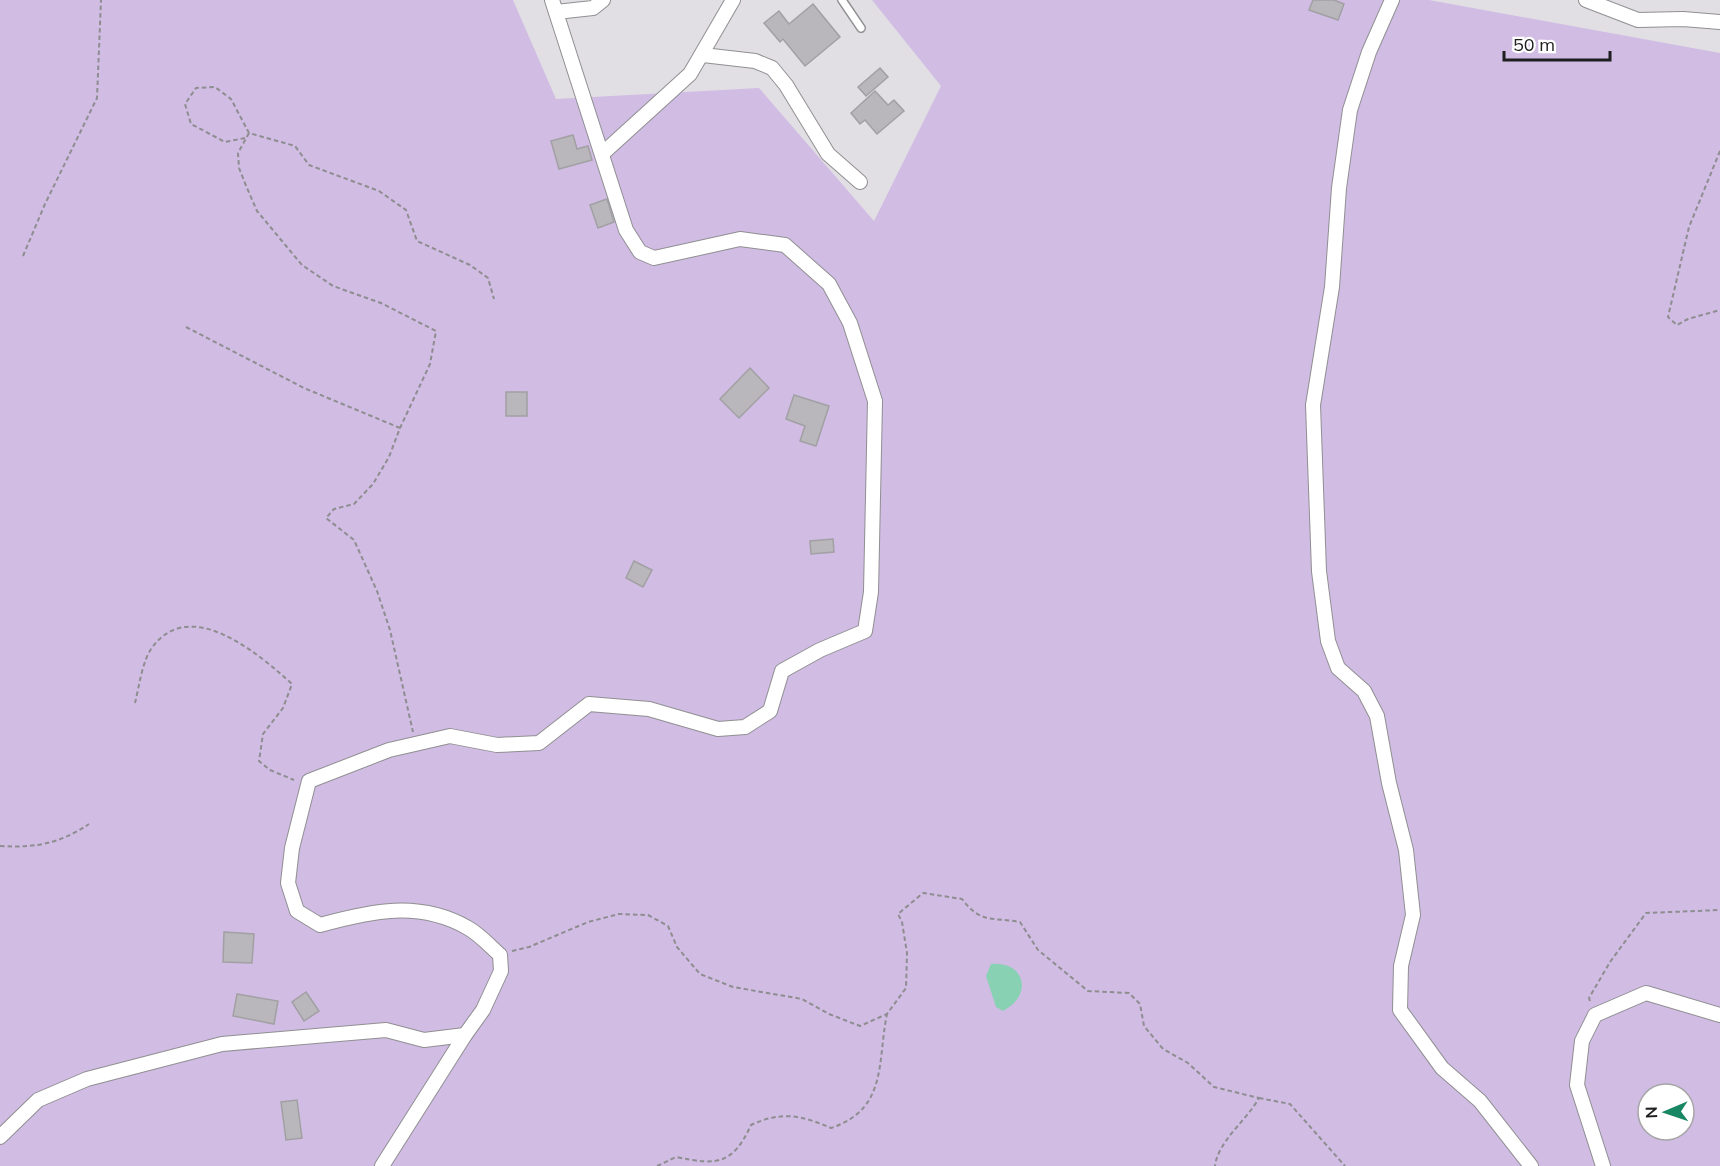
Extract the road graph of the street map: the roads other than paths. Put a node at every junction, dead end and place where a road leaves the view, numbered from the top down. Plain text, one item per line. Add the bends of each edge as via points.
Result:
1 (603, 0) edge
2 (733, 0) edge
3 (842, 0) edge
4 (1392, 0) edge
5 (1586, 0) edge
6 (554, 6) edge
7 (1720, 22) edge
8 (861, 28) dead end
9 (703, 55) junction
10 (602, 154) junction
11 (860, 182) dead end
12 (1720, 1016) edge
13 (465, 1035) junction
14 (0, 1137) edge
15 (382, 1166) edge
16 (1531, 1166) edge
17 (1603, 1166) edge

1 - 6 street via 593,8
2 - 9 street
3 - 8 lane
4 - 16 street via 1350,110 1339,188 1332,287 1313,405 1318,571 1328,641 1338,668 1364,691 1377,716 1406,850 1413,915 1401,966 1400,1010 1442,1068 1480,1101
5 - 7 street via 1638,20
6 - 10 street
9 - 10 street via 690,74
9 - 11 street via 755,61 772,68 828,154
10 - 13 street via 626,230 640,252 654,258 740,239 785,245 806,261 835,294 850,323 875,401 871,592 865,631 782,671 770,711 745,727 718,729 650,709 589,704 538,742 497,745 450,735 389,750 309,781 292,848 288,882 297,911 320,925 405,908 470,928 500,955 501,972 483,1010
12 - 17 street via 1646,993 1595,1015 1582,1041 1577,1085
13 - 14 street via 424,1040 386,1030 222,1044 87,1079 38,1100
13 - 15 street

